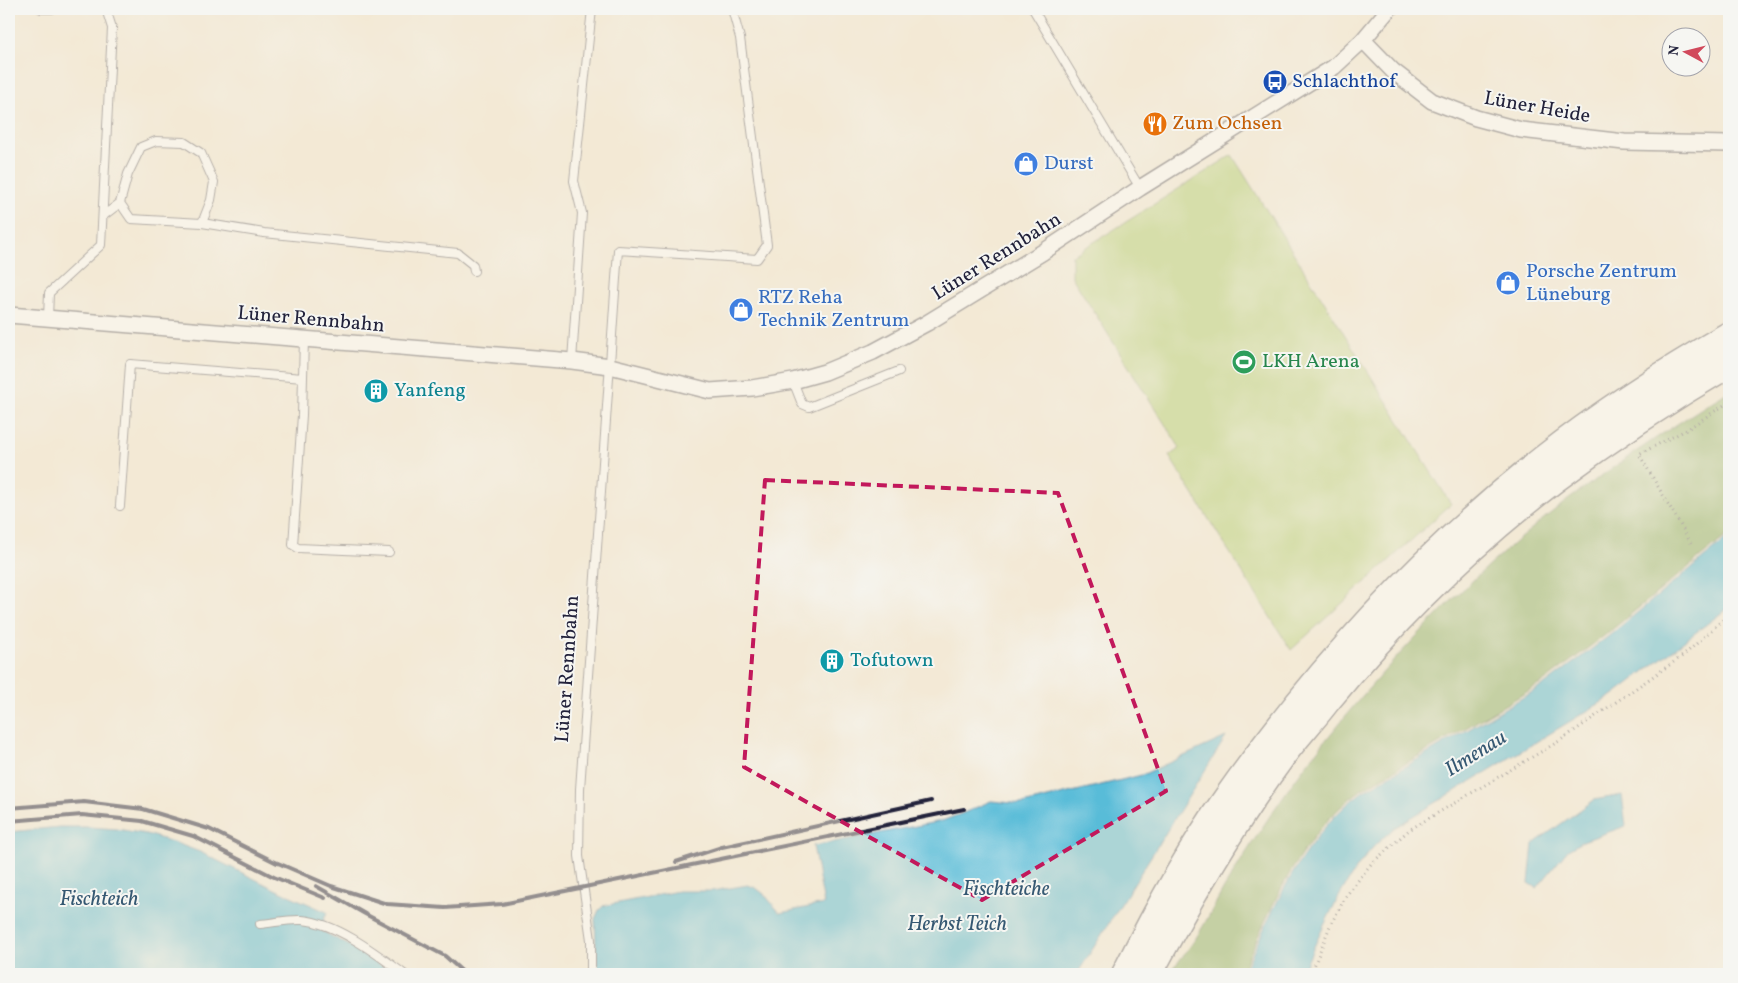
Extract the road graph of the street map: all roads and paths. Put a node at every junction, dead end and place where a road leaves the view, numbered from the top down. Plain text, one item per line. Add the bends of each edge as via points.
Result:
1 (41, 9) edge
2 (52, 9) edge
3 (106, 9) edge
4 (592, 9) edge
5 (732, 9) edge
6 (1033, 9) edge
7 (1389, 9) edge
8 (1363, 40) junction
9 (1729, 144) edge
10 (1140, 188) junction
11 (120, 203) junction
12 (103, 216) junction
13 (202, 223) junction
14 (474, 271) dead end
15 (9, 315) edge
16 (48, 318) junction
17 (1729, 335) edge
18 (304, 339) junction
19 (572, 361) junction
20 (1729, 364) edge
21 (610, 366) junction
22 (898, 371) dead end
23 (303, 378) junction
24 (793, 382) junction
25 (1729, 402) edge
26 (120, 506) dead end
27 (1691, 543) dead end
28 (389, 552) dead end
29 (1729, 614) edge
30 (260, 924) dead end
31 (404, 974) edge
32 (591, 974) edge
33 (1125, 974) edge
34 (1150, 974) edge
35 (1310, 974) edge

1 - 2 lane
3 - 12 lane via 112,28
4 - 19 lane via 574,181 582,213
5 - 21 lane via 740,38 768,244 758,259 618,250
6 - 10 lane
7 - 8 street, Lüner Rennbahn
8 - 9 street, Lüner Heide via 1393,71 1432,101 1476,118 1522,130 1624,142
8 - 10 street, Lüner Rennbahn via 1334,66
10 - 24 street, Lüner Rennbahn via 927,324 873,352
11 - 12 lane
11 - 13 lane via 131,219
11 - 13 lane via 128,174 141,147 156,141 184,142 201,153 214,182
12 - 16 lane via 102,245 48,293
13 - 14 lane via 264,233 458,253
15 - 16 street, Lüner Rennbahn
16 - 18 street, Lüner Rennbahn
17 - 33 highway via 1601,416 1543,459 1457,532 1385,603 1324,672 1225,801 1147,930
18 - 19 street, Lüner Rennbahn
18 - 23 lane
19 - 21 street, Lüner Rennbahn
20 - 34 highway via 1616,436 1553,481 1471,550 1402,616 1287,750 1203,876
21 - 24 street, Lüner Rennbahn via 710,391
21 - 32 lane, Lüner Rennbahn via 579,814 580,856 591,940
22 - 24 lane via 809,407 802,404
23 - 26 lane via 130,364
23 - 28 lane via 294,545 298,548
25 - 27 path via 1686,430 1639,454
29 - 35 path via 1684,656 1561,740 1409,830 1371,864 1346,896
30 - 31 lane via 301,920 322,925 365,947

